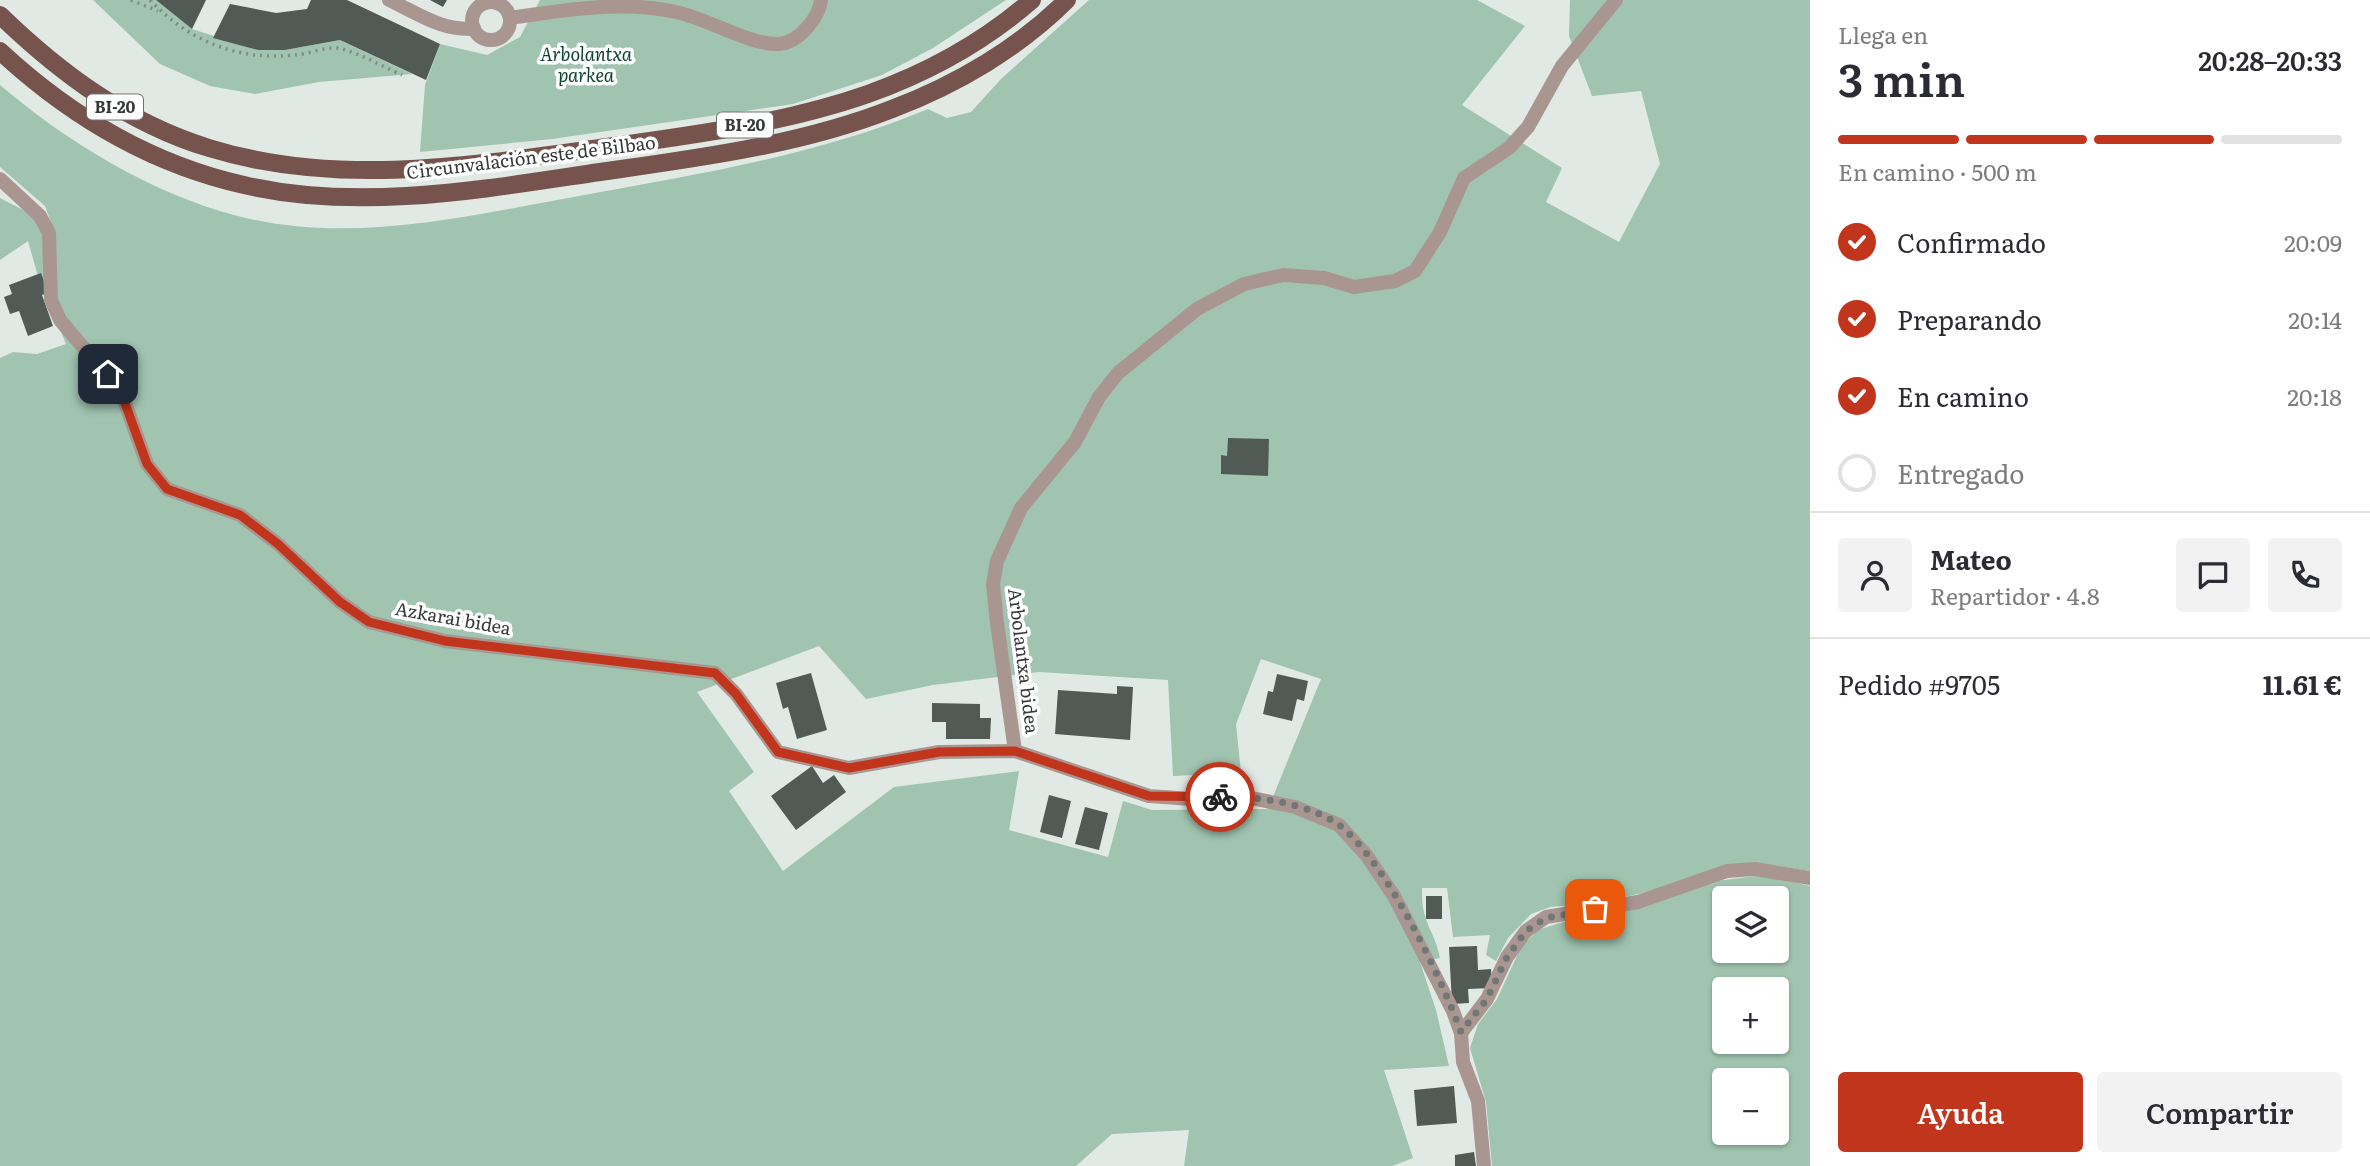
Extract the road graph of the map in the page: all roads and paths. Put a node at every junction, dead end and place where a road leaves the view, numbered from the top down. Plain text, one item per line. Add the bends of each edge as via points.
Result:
1 (131, 0) edge
2 (150, 0) edge
3 (389, 0) edge
4 (821, 0) edge
5 (1032, 0) edge
6 (1067, 0) edge
7 (1616, 0) edge
8 (480, 3) edge
9 (0, 6) edge
10 (162, 13) junction
11 (0, 15) edge
12 (510, 18) junction
13 (474, 28) junction
14 (0, 51) edge
15 (58, 65) junction
16 (402, 75) dead end
17 (0, 179) edge
18 (1015, 751) junction
19 (1810, 878) edge
20 (1461, 1032) junction
21 (1484, 1166) edge

1 - 10 path
2 - 10 path
3 - 13 street via 447,27
4 - 12 street via 804,30 780,44 756,41 675,11 648,8 569,9
5 - 15 main road, Circunvalación este de Bilbao / BI-20 via 958,52 867,94 765,121 654,141 431,167 332,169 253,160 164,132 126,114
6 - 14 main road, Circunvalación este de Bilbao / BI-20 via 1028,34 974,70 920,98 862,120 718,153 436,193 336,196 248,186 168,162 107,132 52,96
7 - 18 street, Arbolantxa bidea via 1562,66 1528,127 1508,148 1464,178 1440,232 1415,271 1395,281 1354,288 1324,278 1283,275 1244,284 1197,309 1118,373 1074,442 1021,508 996,561 993,584
8 - 12 street via 499,4
8 - 13 street
9 - 15 main road
10 - 16 path via 187,33 224,49 274,57 341,48
11 - 15 main road, Circunvalación este de Bilbao / BI-20
12 - 13 street via 507,31 496,39 483,38
17 - 18 street, Azkarai bidea via 40,216 49,233 51,300 60,320 121,392 147,464 167,489 240,515 369,622 445,641 715,673 778,752 849,768 939,752
18 - 20 street, Arbolantxa bidea via 1149,796 1242,796 1295,807 1339,825 1394,896 1436,973
19 - 20 street via 1755,869 1727,871 1638,902 1546,918 1526,931 1507,957 1487,999
20 - 21 street, Arbolantxa bidea via 1463,1062 1478,1101

